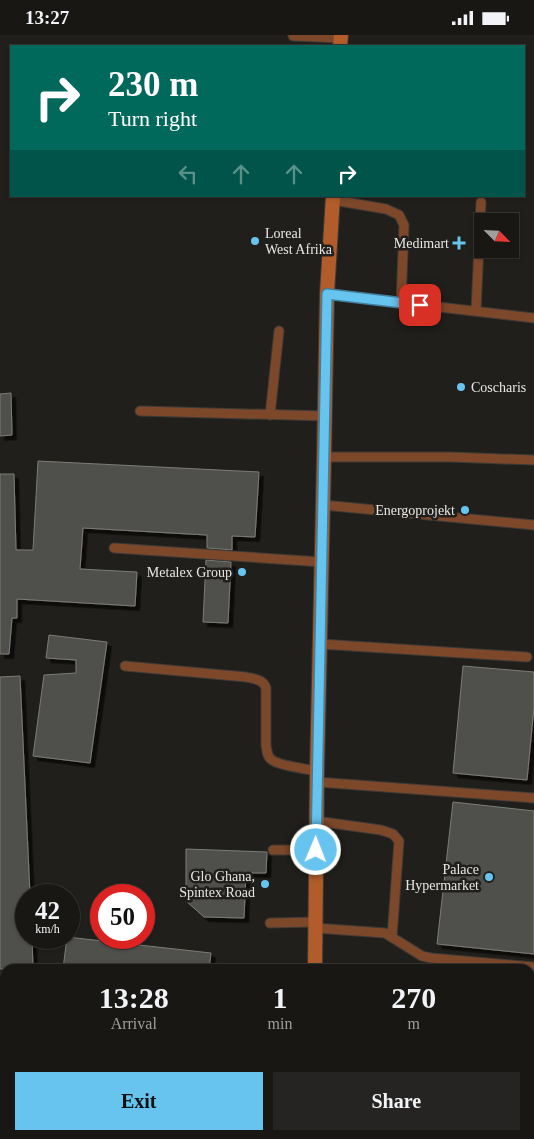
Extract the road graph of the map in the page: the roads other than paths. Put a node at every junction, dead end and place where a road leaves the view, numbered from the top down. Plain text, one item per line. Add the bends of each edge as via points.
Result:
1 (294, 36) dead end
2 (341, 40) edge
3 (333, 198) edge
4 (481, 202) dead end
5 (327, 294) junction
6 (401, 303) junction
7 (476, 311) junction
8 (534, 318) edge
9 (279, 331) dead end
10 (140, 411) dead end
11 (270, 415) junction
12 (325, 416) junction
13 (324, 457) junction
14 (534, 460) edge
15 (323, 505) junction
16 (533, 526) edge
17 (114, 548) dead end
18 (322, 561) junction
19 (320, 644) junction
20 (527, 657) dead end
21 (125, 666) dead end
22 (317, 776) junction
23 (534, 798) edge
24 (316, 821) junction
25 (273, 850) dead end
26 (316, 850) junction
27 (270, 923) dead end
28 (315, 925) junction
29 (392, 937) junction
30 (315, 964) edge
31 (495, 964) edge

1 - 2 lane
3 - 5 main road
3 - 6 lane via 386,209 399,215 404,225
4 - 7 lane
5 - 6 lane
5 - 12 main road
6 - 7 lane
7 - 8 lane
9 - 11 lane
10 - 11 lane
11 - 12 lane
12 - 13 main road
13 - 14 lane
13 - 15 main road
15 - 16 lane
15 - 18 main road
17 - 18 lane
18 - 19 main road
19 - 20 lane
19 - 22 main road
21 - 22 lane via 259,680 266,688 267,754 280,764
22 - 23 lane
22 - 24 main road
24 - 26 main road
24 - 29 lane via 381,830 393,834 399,841
25 - 26 lane
26 - 28 main road
27 - 28 lane
28 - 29 lane via 385,933
28 - 30 main road
29 - 31 lane via 431,959

